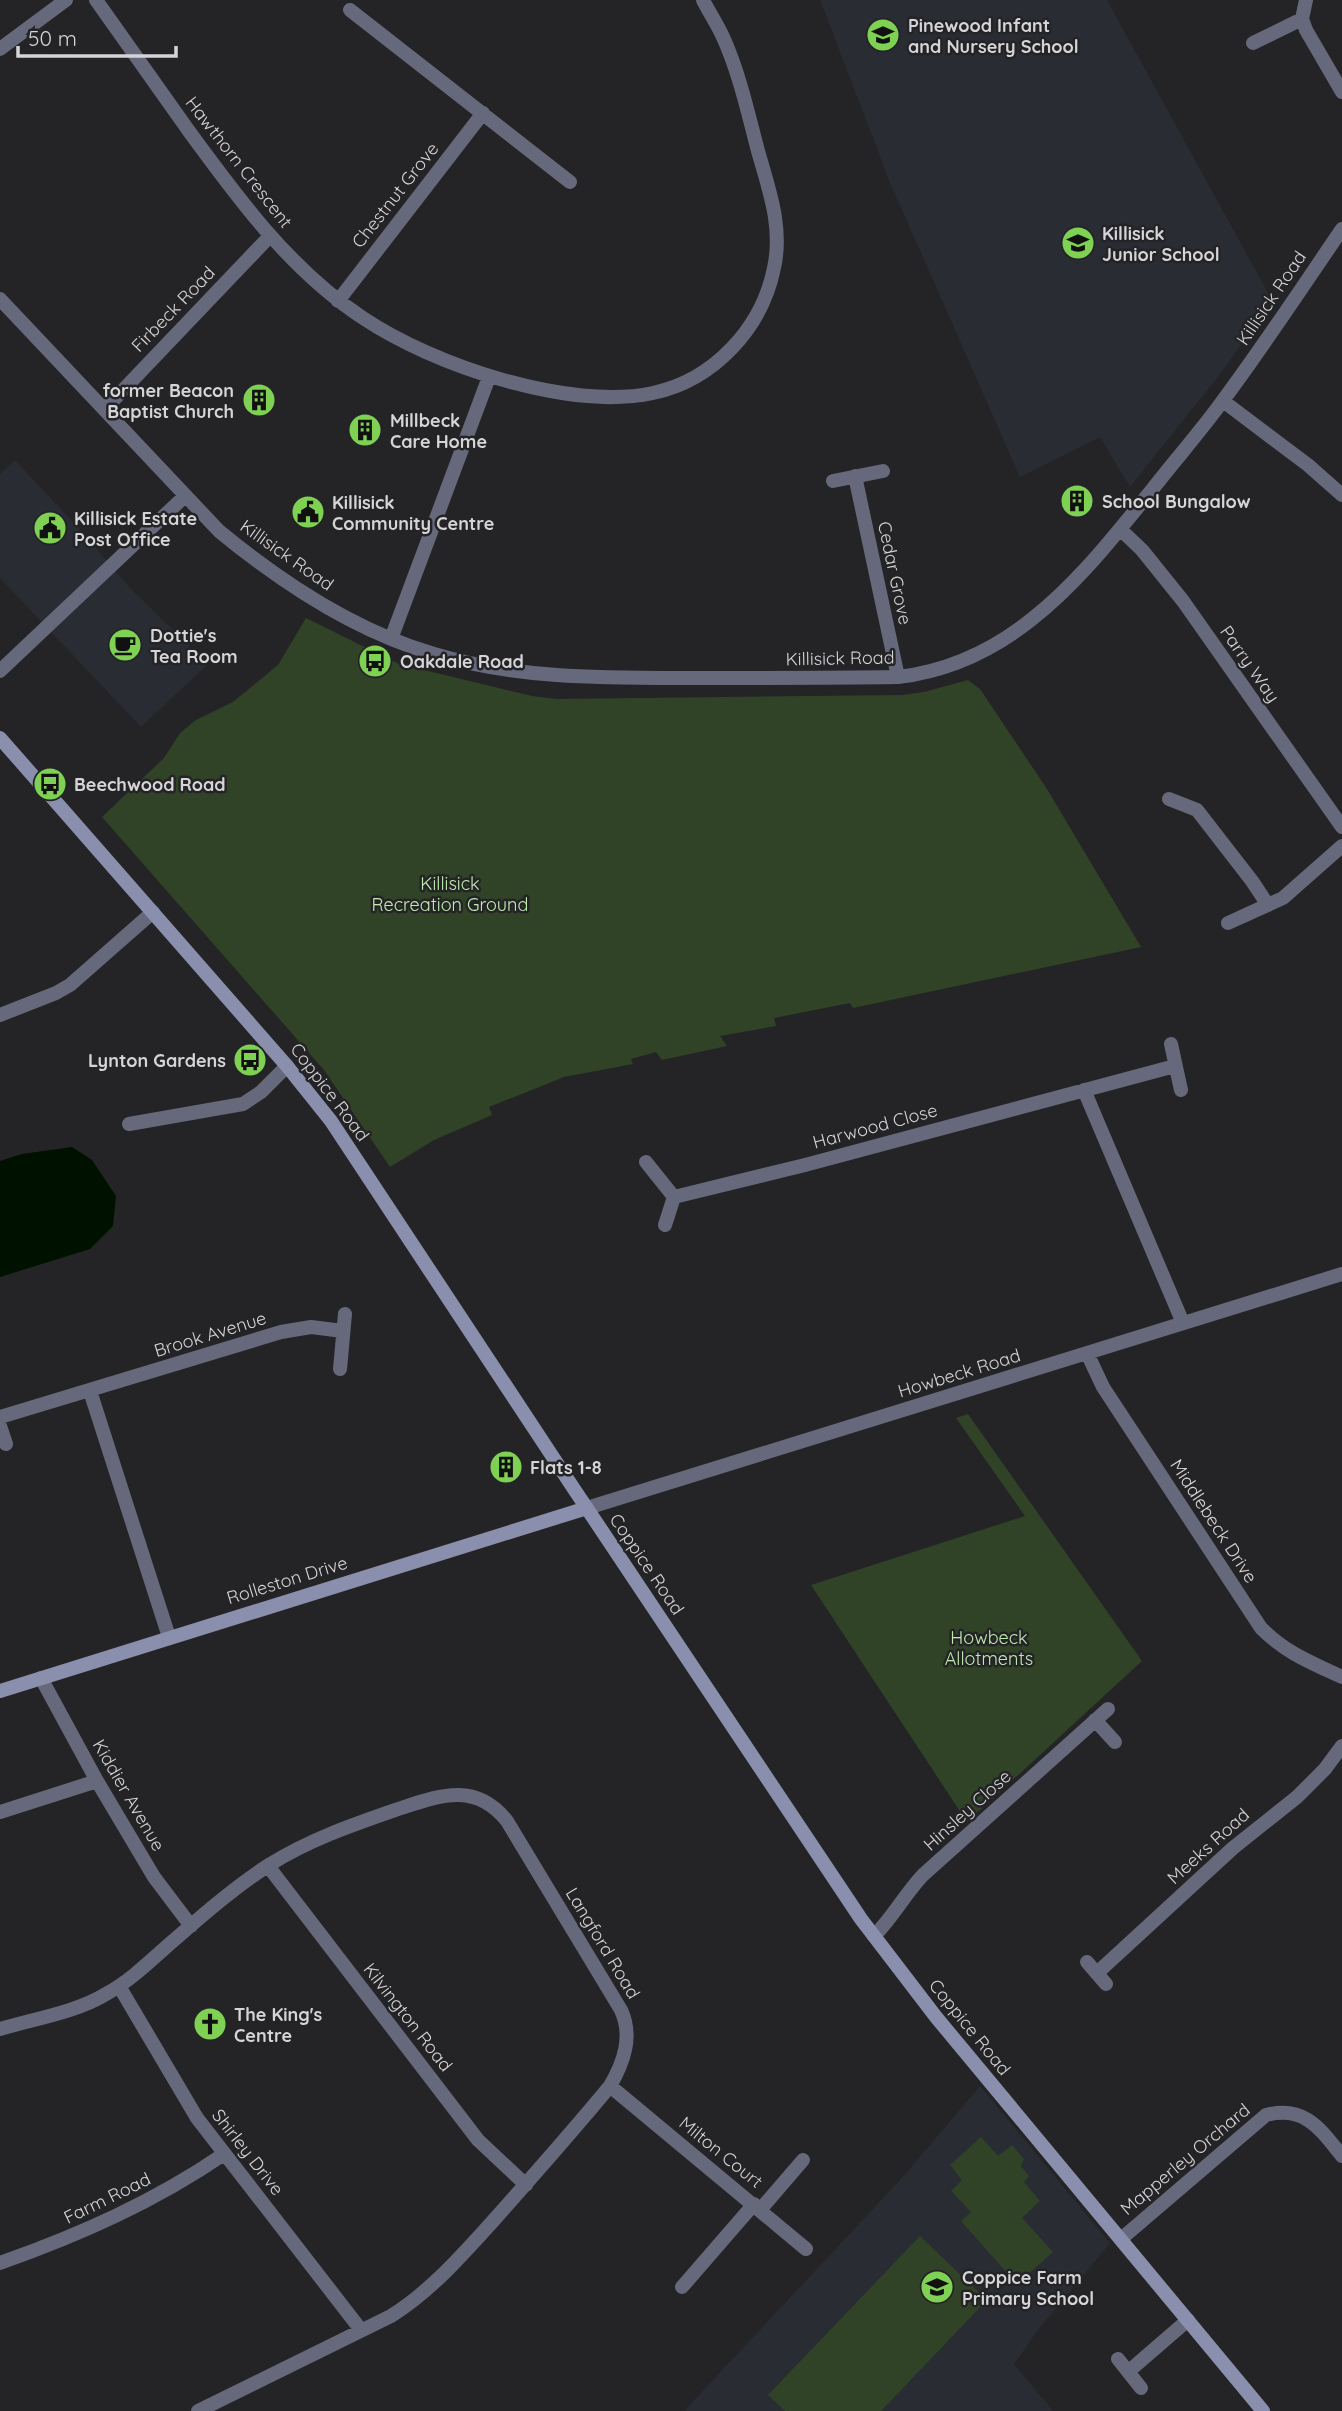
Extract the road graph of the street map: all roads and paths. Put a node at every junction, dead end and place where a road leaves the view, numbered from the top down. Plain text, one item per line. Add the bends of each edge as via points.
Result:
1 (66, 0) edge
2 (96, 0) edge
3 (703, 0) edge
4 (1306, 0) edge
5 (350, 10) dead end
6 (1303, 19) junction
7 (1253, 43) dead end
8 (0, 50) edge
9 (1342, 92) edge
10 (483, 113) junction
11 (570, 182) dead end
12 (1342, 229) edge
13 (270, 236) junction
14 (0, 299) edge
15 (338, 301) junction
16 (489, 376) junction
17 (1223, 401) junction
18 (105, 409) junction
19 (883, 471) dead end
20 (855, 476) junction
21 (833, 481) dead end
22 (1342, 495) edge
23 (186, 496) junction
24 (1120, 529) junction
25 (391, 639) junction
26 (0, 671) edge
27 (898, 677) junction
28 (0, 738) edge
29 (1169, 799) dead end
30 (1342, 827) edge
31 (1342, 846) edge
32 (1268, 905) junction
33 (153, 912) junction
34 (1228, 923) dead end
35 (0, 1015) edge
36 (1171, 1044) dead end
37 (288, 1066) junction
38 (1175, 1066) junction
39 (1084, 1090) junction
40 (1181, 1090) dead end
41 (129, 1124) dead end
42 (646, 1162) dead end
43 (674, 1197) junction
44 (665, 1225) dead end
45 (1342, 1274) edge
46 (345, 1314) dead end
47 (1184, 1323) junction
48 (344, 1331) junction
49 (1087, 1353) junction
50 (340, 1369) dead end
51 (90, 1391) junction
52 (0, 1417) edge
53 (0, 1426) edge
54 (6, 1444) dead end
55 (587, 1508) junction
56 (169, 1637) junction
57 (1342, 1677) edge
58 (41, 1678) junction
59 (0, 1690) edge
60 (1108, 1709) dead end
61 (1095, 1720) junction
62 (1115, 1742) dead end
63 (1342, 1746) edge
64 (97, 1780) junction
65 (0, 1812) edge
66 (268, 1866) junction
67 (191, 1926) junction
68 (874, 1936) junction
69 (1097, 1973) dead end
70 (119, 1986) junction
71 (0, 2029) edge
72 (610, 2086) junction
73 (224, 2154) junction
74 (1342, 2156) edge
75 (803, 2160) dead end
76 (526, 2185) junction
77 (757, 2207) junction
78 (1121, 2239) junction
79 (806, 2249) dead end
80 (0, 2263) edge
81 (682, 2287) dead end
82 (1188, 2320) junction
83 (361, 2330) junction
84 (1118, 2359) dead end
85 (1129, 2371) junction
86 (1141, 2388) dead end
87 (198, 2411) edge
88 (1263, 2411) edge

1 - 8 street
2 - 13 street, Hawthorn Crescent via 223,179
3 - 16 street, Hawthorn Crescent via 741,89 776,213 775,266 759,314 727,354 703,372 653,393 588,396
4 - 6 street
5 - 10 street
6 - 7 street
6 - 9 street
10 - 11 street
10 - 15 street, Chestnut Grove
12 - 17 street, Killisick Road
13 - 15 street, Hawthorn Crescent
13 - 18 street, Firbeck Road
14 - 18 street, Killisick Road
15 - 16 street, Hawthorn Crescent via 398,339
16 - 25 street
17 - 22 street
17 - 24 street, Killisick Road
18 - 23 street, Killisick Road
19 - 20 street
20 - 21 street
20 - 27 street, Cedar Grove
23 - 25 street, Killisick Road via 219,531 302,593
23 - 26 street
24 - 27 street, Killisick Road via 1047,606 1005,638 949,667
24 - 30 street, Parry Way via 1182,601
25 - 27 street, Killisick Road via 433,654 539,675
28 - 33 street, Coppice Road
29 - 32 street via 1197,810
31 - 32 street via 1289,894
32 - 34 street
33 - 35 street via 70,985
33 - 37 street, Coppice Road
36 - 38 street
37 - 41 street via 243,1104
37 - 55 street, Coppice Road via 331,1121
38 - 39 street, Harwood Close
38 - 40 street
39 - 43 street, Harwood Close
39 - 47 street
42 - 43 street
43 - 44 street
45 - 47 street, Howbeck Road
46 - 48 street
47 - 49 street, Howbeck Road
48 - 50 street
48 - 51 street, Brook Avenue via 312,1327 281,1332
49 - 55 street, Howbeck Road
49 - 57 street, Middlebeck Drive via 1103,1387 1261,1628 1289,1652
51 - 52 street, Brook Avenue
51 - 56 street
53 - 54 street
55 - 56 street, Rolleston Drive
55 - 68 street, Coppice Road
56 - 58 street, Rolleston Drive
58 - 59 street, Rolleston Drive
58 - 64 street, Kiddier Avenue
60 - 61 street, Hinsley Close
61 - 62 street
61 - 68 street, Hinsley Close via 923,1875
63 - 69 street, Meeks Road via 1297,1797 1233,1848
64 - 65 street
64 - 67 street, Kiddier Avenue via 154,1877
66 - 67 street, Langford Road
66 - 72 street, Langford Road via 335,1831 443,1795 468,1796 494,1807 507,1821 625,2020 624,2058
66 - 76 street, Kilvington Road via 478,2140
67 - 70 street, Langford Road
68 - 78 street, Coppice Road
70 - 71 street, Langford Road via 82,2005
70 - 73 street, Shirley Drive via 197,2118
72 - 76 street, Langford Road
72 - 77 street, Milton Court
73 - 80 street, Farm Road via 131,2209
73 - 83 street, Shirley Drive
74 - 78 street, Mapperley Orchard via 1307,2118 1282,2111 1266,2115
75 - 77 street
76 - 83 street, Langford Road via 437,2280 404,2308
77 - 79 street, Milton Court
77 - 81 street
78 - 82 street, Coppice Road
82 - 85 street
82 - 88 street, Coppice Road
83 - 87 street, Langford Road
84 - 85 street
85 - 86 street

